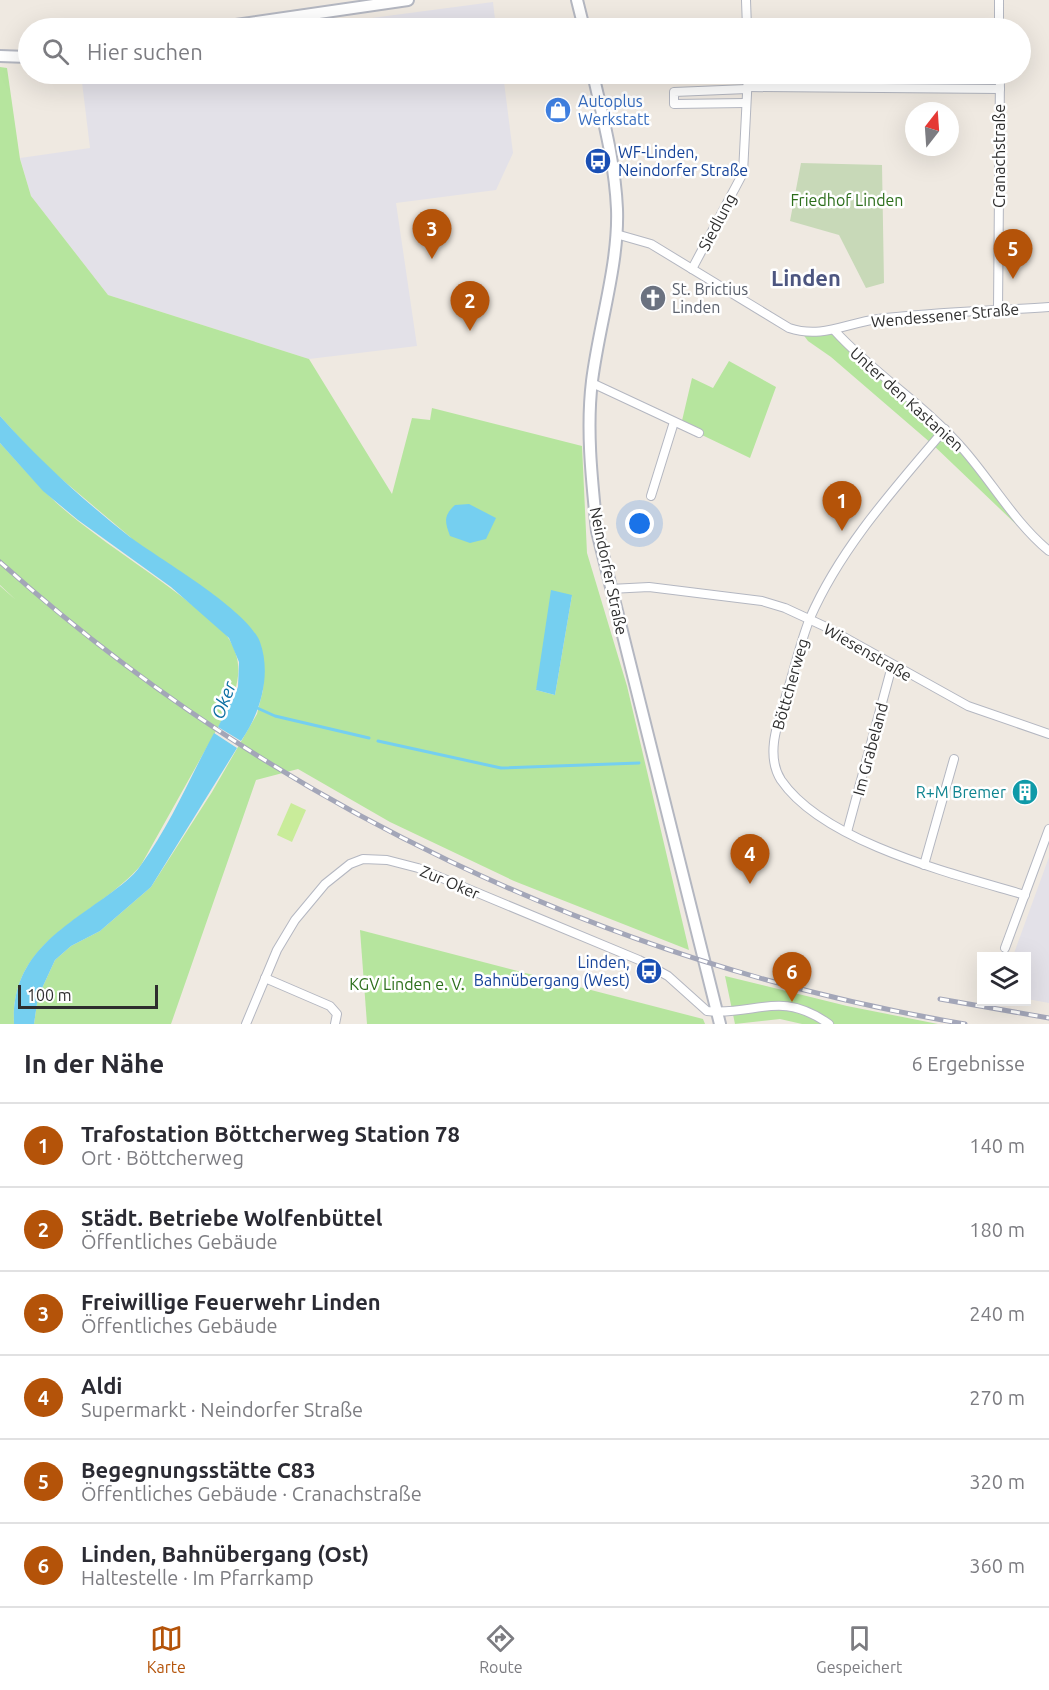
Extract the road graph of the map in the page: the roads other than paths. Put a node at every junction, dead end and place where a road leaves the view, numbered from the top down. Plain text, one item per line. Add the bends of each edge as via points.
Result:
1 (408, 0) edge
2 (577, 0) edge
3 (746, 0) edge
4 (999, 0) edge
5 (284, 18) edge
6 (582, 18) edge
7 (747, 18) edge
8 (999, 18) edge
9 (0, 56) edge
10 (18, 57) edge
11 (595, 84) edge
12 (748, 84) edge
13 (1000, 84) edge
14 (748, 88) junction
15 (1000, 89) junction
16 (745, 103) junction
17 (616, 234) junction
18 (692, 268) junction
19 (1049, 307) edge
20 (998, 310) junction
21 (835, 331) junction
22 (592, 384) junction
23 (674, 422) junction
24 (945, 429) junction
25 (699, 433) dead end
26 (651, 496) dead end
27 (1049, 551) edge
28 (610, 589) junction
29 (810, 619) junction
30 (892, 666) junction
31 (1049, 734) edge
32 (954, 759) dead end
33 (1049, 830) edge
34 (847, 832) junction
35 (924, 865) junction
36 (1025, 895) junction
37 (1005, 948) dead end
38 (265, 978) junction
39 (717, 1012) junction
40 (246, 1024) edge
41 (335, 1024) edge
42 (720, 1024) edge
43 (829, 1024) edge

1 - 5 street
2 - 6 street
3 - 7 street
4 - 8 street
9 - 10 street
11 - 17 street, Neindorfer Straße via 612,164
12 - 14 street, Siedlung
13 - 15 street, Cranachstraße
14 - 15 street
14 - 16 street, Siedlung
14 - 16 street via 674,92 674,104
15 - 20 street, Cranachstraße
16 - 18 street, Siedlung via 743,173
17 - 18 street, Wendessener Straße via 642,240
17 - 22 street, Neindorfer Straße
18 - 21 street, Wendessener Straße via 789,328 816,334
19 - 20 street, Wendessener Straße
20 - 21 street, Wendessener Straße via 879,319
21 - 24 street, Unter den Kastanien via 856,354
22 - 23 street
22 - 28 street, Neindorfer Straße via 591,471 597,531
23 - 25 street
23 - 26 street
24 - 27 street, Unter den Kastanien
24 - 29 street, Böttcherweg via 879,507 844,556
28 - 29 street, Wiesenstraße via 650,587 762,601
28 - 39 street, Neindorfer Straße
29 - 30 street, Wiesenstraße
29 - 34 street, Böttcherweg via 775,735 774,757 781,779 792,793
30 - 31 street, Wiesenstraße via 968,706
30 - 34 street, Im Grabeland
32 - 35 street
33 - 36 street
34 - 35 street, Böttcherweg
35 - 36 street, Böttcherweg
36 - 37 street
38 - 39 street, Zur Oker via 295,920 324,884 350,864 375,858 418,868 639,960 668,976 699,1006
38 - 40 street, Zur Oker
38 - 41 street via 330,1006 337,1014
39 - 42 street, Neindorfer Straße
39 - 43 street via 778,1005 807,1012

